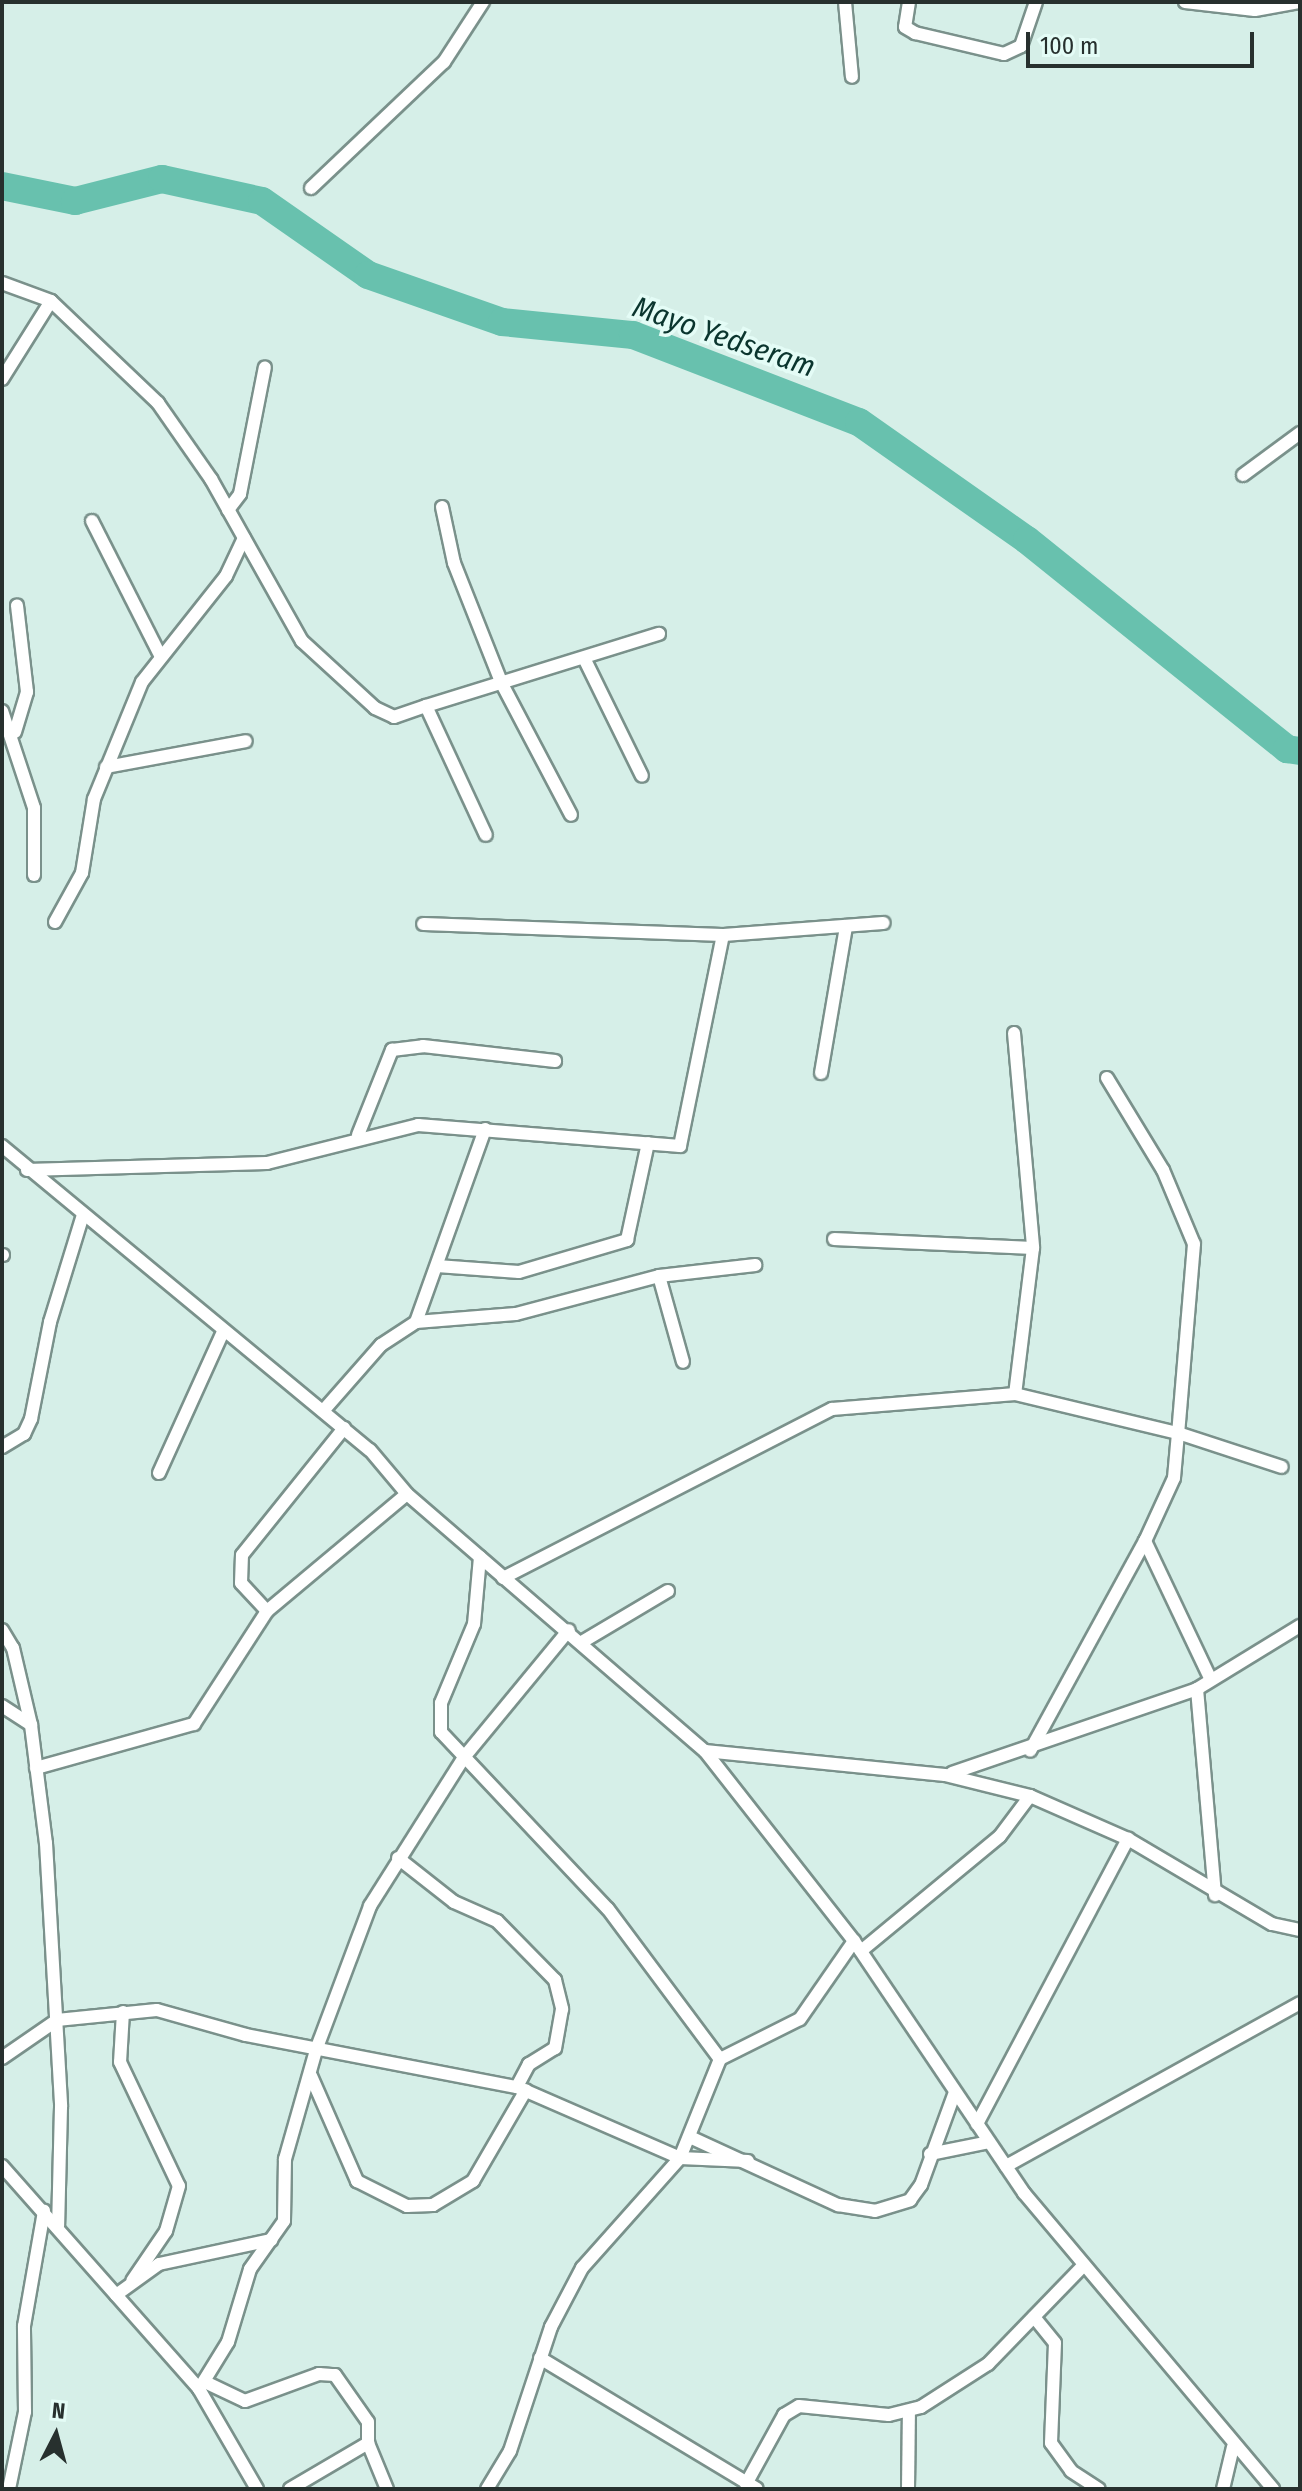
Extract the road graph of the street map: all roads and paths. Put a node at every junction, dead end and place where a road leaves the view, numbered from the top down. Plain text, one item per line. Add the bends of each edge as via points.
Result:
1 (483, 2) edge
2 (845, 2) edge
3 (909, 2) edge
4 (1036, 2) edge
5 (1185, 2) edge
6 (1300, 2) edge
7 (852, 77) dead end
8 (311, 188) dead end
9 (2, 283) edge
10 (51, 301) junction
11 (265, 367) dead end
12 (2, 379) edge
13 (1300, 433) edge
14 (1243, 475) dead end
15 (442, 507) dead end
16 (228, 510) junction
17 (92, 521) dead end
18 (244, 538) junction
19 (17, 606) dead end
20 (659, 634) dead end
21 (160, 655) junction
22 (584, 658) junction
23 (501, 682) junction
24 (426, 706) junction
25 (2, 711) edge
26 (15, 732) junction
27 (246, 741) dead end
28 (106, 767) junction
29 (642, 776) dead end
30 (571, 815) dead end
31 (486, 835) dead end
32 (34, 875) dead end
33 (55, 922) dead end
34 (884, 923) dead end
35 (423, 924) dead end
36 (846, 926) junction
37 (723, 935) junction
38 (1014, 1033) dead end
39 (555, 1061) dead end
40 (821, 1073) dead end
41 (1107, 1078) dead end
42 (485, 1129) junction
43 (358, 1135) junction
44 (648, 1143) junction
45 (2, 1146) edge
46 (27, 1170) junction
47 (83, 1215) junction
48 (834, 1239) dead end
49 (1033, 1248) junction
50 (755, 1265) dead end
51 (437, 1266) junction
52 (659, 1276) junction
53 (416, 1322) junction
54 (223, 1332) junction
55 (683, 1362) dead end
56 (1015, 1394) junction
57 (323, 1411) junction
58 (344, 1428) junction
59 (1178, 1433) junction
60 (2, 1447) edge
61 (1282, 1467) dead end
62 (159, 1473) dead end
63 (407, 1494) junction
64 (1145, 1541) junction
65 (480, 1557) junction
66 (503, 1578) junction
67 (668, 1591) dead end
68 (267, 1611) junction
69 (1300, 1626) edge
70 (2, 1630) edge
71 (569, 1630) junction
72 (582, 1642) junction
73 (1210, 1678) junction
74 (1197, 1689) junction
75 (2, 1706) edge
76 (31, 1725) junction
77 (705, 1751) junction
78 (1030, 1751) junction
79 (465, 1756) junction
80 (36, 1768) junction
81 (945, 1775) junction
82 (1030, 1796) junction
83 (1128, 1839) junction
84 (398, 1858) junction
85 (1215, 1895) junction
86 (1300, 1930) edge
87 (857, 1946) junction
88 (1300, 2003) edge
89 (123, 2012) junction
90 (57, 2020) junction
91 (316, 2050) junction
92 (2, 2058) edge
93 (720, 2059) junction
94 (310, 2073) junction
95 (521, 2088) junction
96 (955, 2092) junction
97 (977, 2124) junction
98 (692, 2138) junction
99 (989, 2142) junction
100 (930, 2154) junction
101 (680, 2158) junction
102 (748, 2161) junction
103 (2, 2166) edge
104 (1006, 2166) junction
105 (44, 2211) junction
106 (58, 2226) junction
107 (271, 2240) junction
108 (1082, 2267) junction
109 (132, 2281) junction
110 (116, 2295) junction
111 (1034, 2317) junction
112 (540, 2358) junction
113 (202, 2386) junction
114 (909, 2411) junction
115 (368, 2443) junction
116 (1233, 2447) junction
117 (751, 2486) edge
118 (9, 2489) edge
119 (257, 2489) edge
120 (290, 2489) edge
121 (387, 2489) edge
122 (487, 2489) edge
123 (908, 2489) edge
124 (1099, 2489) edge
125 (1223, 2489) edge
126 (1273, 2489) edge

1 - 8 street via 444,62
2 - 7 street
3 - 4 street via 905,27 915,33 1004,54 1021,46
5 - 6 street via 1255,10
9 - 10 street
10 - 12 street
10 - 16 street via 158,403
11 - 16 street via 240,494
13 - 14 street
15 - 23 street via 454,563
16 - 18 street
17 - 21 street
18 - 21 street via 226,576
18 - 24 street via 302,641 375,708 394,717
19 - 26 street via 27,692
20 - 22 street
21 - 28 street
22 - 23 street
22 - 29 street
23 - 24 street
23 - 30 street
24 - 31 street
25 - 26 street
26 - 32 street via 34,808
27 - 28 street
28 - 33 street via 82,873
34 - 36 street
35 - 37 street
36 - 37 street
36 - 40 street
37 - 44 street via 686,1135 680,1146
38 - 49 street
39 - 43 street via 423,1046 392,1050
41 - 59 street via 1163,1170 1194,1244
42 - 43 street via 418,1125
42 - 44 street
42 - 51 street
43 - 46 street via 267,1163
44 - 51 street via 627,1240 519,1272
45 - 46 street
46 - 47 street
47 - 54 street
47 - 60 street via 50,1322 31,1419 24,1434
48 - 49 street
49 - 56 street
50 - 52 street
51 - 53 street
52 - 53 street via 579,1302
52 - 55 street
53 - 57 street via 381,1345
54 - 57 street
54 - 62 street
56 - 59 street
56 - 66 street via 832,1409
57 - 58 street
58 - 63 street
58 - 68 street via 242,1555 241,1583
59 - 61 street
59 - 64 street via 1174,1478
63 - 65 street
63 - 68 street
64 - 73 street
64 - 78 street
65 - 66 street
65 - 79 street via 474,1624 437,1720
66 - 71 street
67 - 72 street
68 - 80 street via 194,1724
69 - 73 street
70 - 76 street via 13,1648
71 - 72 street
71 - 79 street
72 - 77 street
73 - 74 street
74 - 78 street
74 - 85 street
75 - 76 street
76 - 80 street
77 - 81 street
77 - 87 street
78 - 81 street
79 - 84 street
79 - 93 street via 608,1909
80 - 90 street
81 - 82 street
82 - 83 street
82 - 87 street via 1000,1836
83 - 85 street
83 - 97 street
84 - 91 street via 370,1906
84 - 95 street via 454,1902 497,1921 555,1980 562,2009 555,2048 529,2064
85 - 86 street
87 - 93 street via 800,2019
87 - 96 street
88 - 104 street
89 - 90 street
89 - 91 street via 157,2010
89 - 109 street via 120,2062 179,2186 166,2231
90 - 92 street
90 - 106 street
91 - 94 street
91 - 95 street
93 - 98 street
94 - 95 street via 357,2181 407,2206 433,2205 473,2181
94 - 107 street via 281,2177 284,2221
95 - 101 street
96 - 97 street
96 - 100 street
97 - 99 street
98 - 101 street
98 - 102 street
99 - 100 street
99 - 104 street
100 - 102 street via 910,2200 875,2211 838,2205
101 - 102 street
101 - 112 street via 582,2268
103 - 105 street
104 - 108 street
105 - 106 street
105 - 118 street via 24,2326 21,2450
106 - 110 street
107 - 109 street via 159,2264
107 - 113 street via 250,2269 228,2342
108 - 111 street
108 - 116 street
109 - 110 street
110 - 113 street
111 - 114 street via 961,2385
111 - 124 street via 1055,2343 1051,2443 1071,2471
112 - 117 street
112 - 122 street via 510,2451
113 - 115 street via 245,2401 319,2374 335,2375 368,2422
113 - 119 street
114 - 117 street via 799,2406 784,2415
114 - 123 street
115 - 120 street
115 - 121 street
116 - 125 street
116 - 126 street

